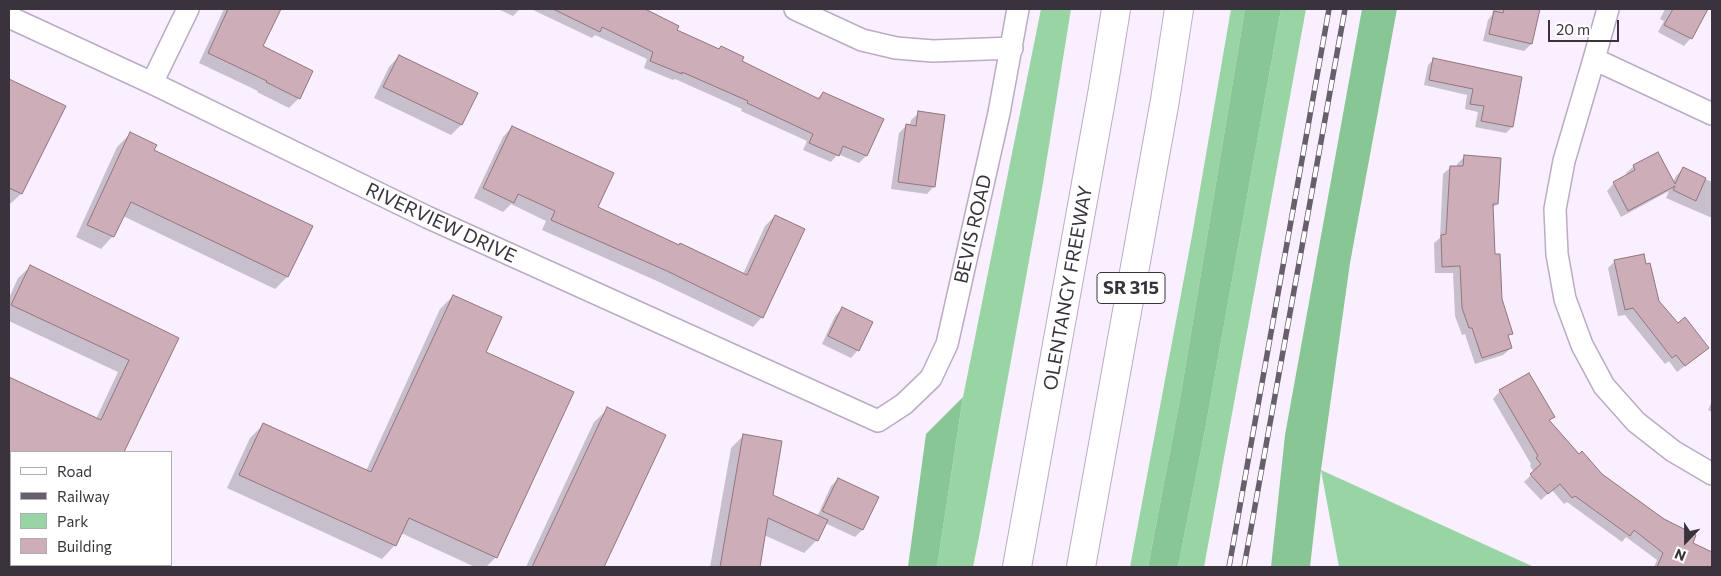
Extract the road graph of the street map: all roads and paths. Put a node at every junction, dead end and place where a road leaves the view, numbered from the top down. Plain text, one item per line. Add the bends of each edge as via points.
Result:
1 (188, 9) edge
2 (795, 9) edge
3 (1018, 9) edge
4 (1116, 9) edge
5 (1179, 9) edge
6 (1608, 9) edge
7 (9, 17) edge
8 (1012, 48) junction
9 (1594, 59) junction
10 (152, 84) junction
11 (1712, 114) edge
12 (878, 420) joint
13 (1035, 471) junction
14 (1712, 474) edge
15 (1007, 567) edge
16 (1017, 567) edge
17 (1080, 567) edge

1 - 10 street
2 - 8 street via 862,40 896,48 933,51
3 - 8 street, BEVIS ROAD
4 - 13 highway, OLENTANGY FREEWAY / SR 315
5 - 17 highway, SR 315
6 - 9 street
7 - 10 street, RIVERVIEW DRIVE
8 - 12 street, BEVIS ROAD via 947,344 931,378 904,404
9 - 11 street
9 - 14 street via 1564,161 1555,209 1557,254 1565,299 1582,344 1604,386 1636,422 1673,451
10 - 12 street, RIVERVIEW DRIVE via 427,217
13 - 15 highway
13 - 16 highway, OLENTANGY FREEWAY / SR 315

